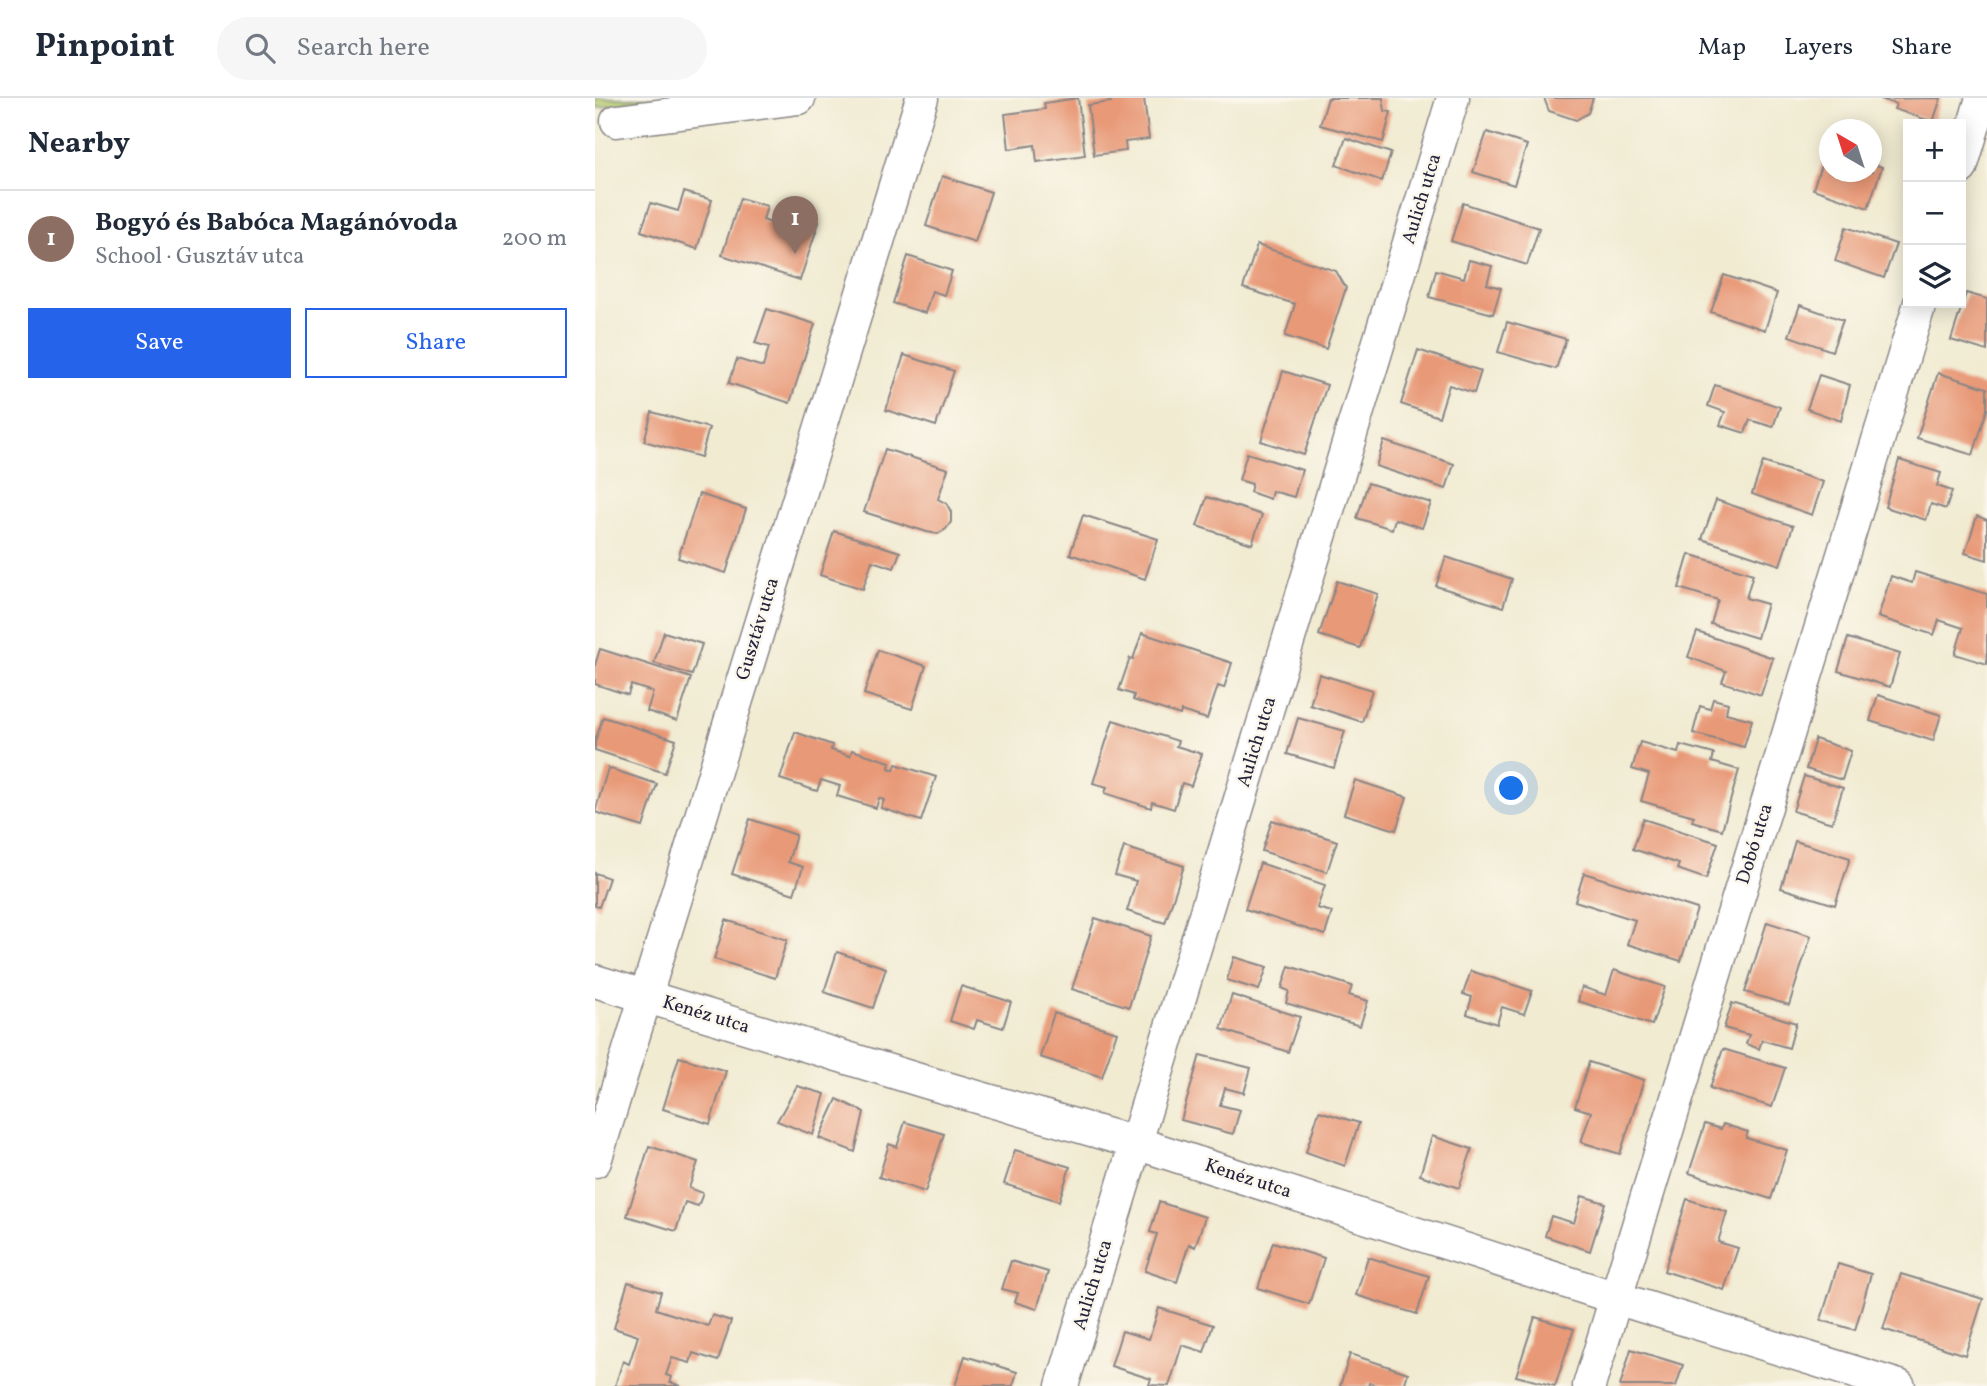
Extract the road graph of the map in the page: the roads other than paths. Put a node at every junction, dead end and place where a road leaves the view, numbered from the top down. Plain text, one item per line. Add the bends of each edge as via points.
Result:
1 (799, 98) edge
2 (922, 98) edge
3 (1453, 98) edge
4 (1982, 98) edge
5 (617, 121) dead end
6 (1966, 151) edge
7 (1918, 308) edge
8 (595, 981) edge
9 (645, 996) junction
10 (1136, 1143) junction
11 (595, 1161) edge
12 (1616, 1298) junction
13 (1062, 1386) edge
14 (1589, 1386) edge
15 (1899, 1386) edge

1 - 5 street
2 - 9 street, Gusztáv utca
3 - 10 street, Aulich utca
4 - 6 street
7 - 12 street, Dobó utca
8 - 9 street, Kenéz utca
9 - 10 street, Kenéz utca
9 - 11 street, Gusztáv utca
10 - 12 street, Kenéz utca
10 - 13 street, Aulich utca
12 - 14 street, Dobó utca
12 - 15 street, Kenéz utca

